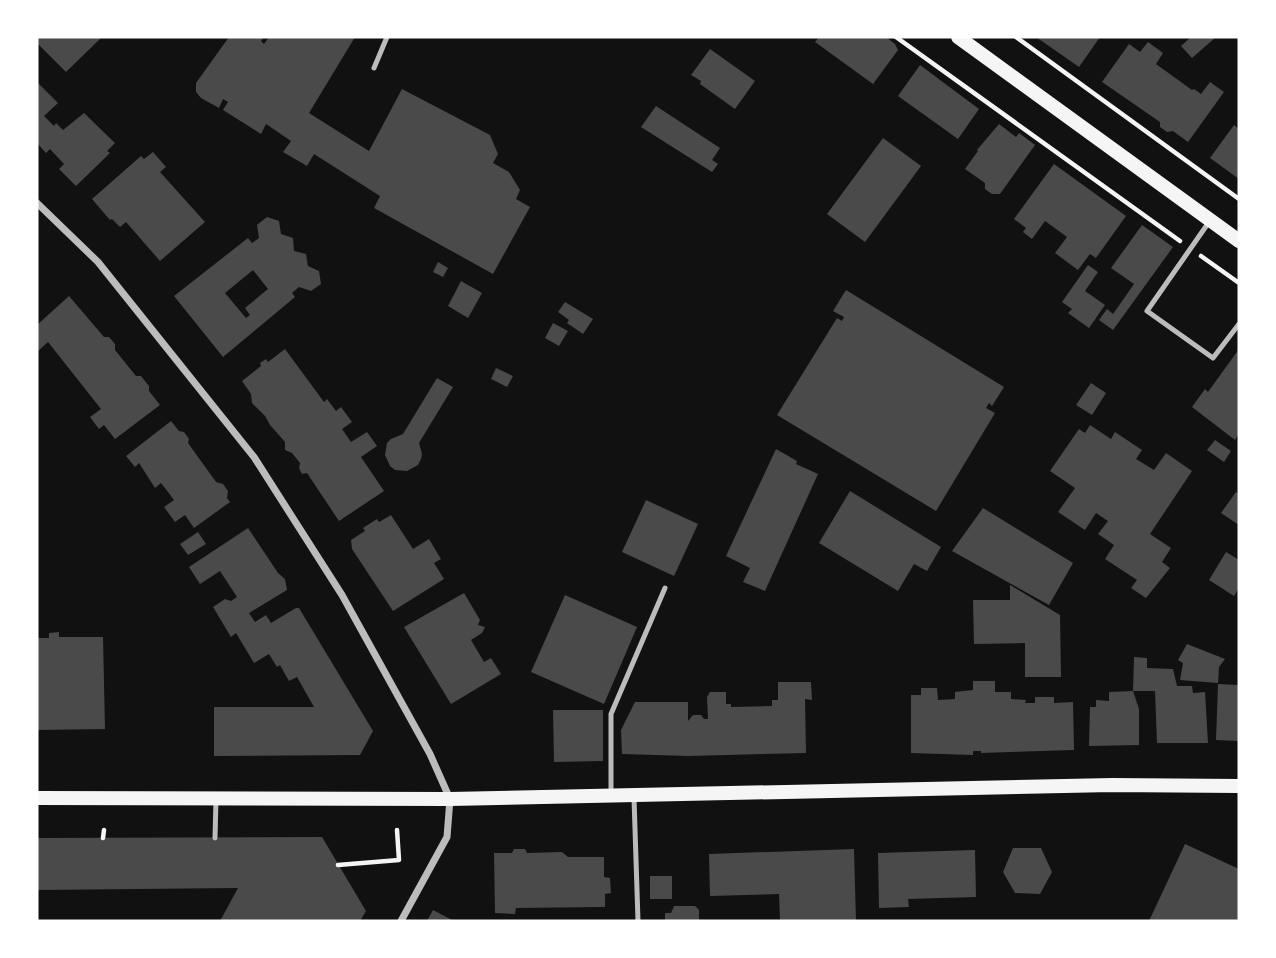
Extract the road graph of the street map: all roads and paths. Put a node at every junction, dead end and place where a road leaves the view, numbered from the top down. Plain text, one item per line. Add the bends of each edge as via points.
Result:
1 (387, 37) edge
2 (897, 37) edge
3 (958, 37) edge
4 (1016, 37) edge
5 (374, 68) dead end
6 (1239, 200) edge
7 (37, 203) edge
8 (1210, 220) junction
9 (1239, 241) edge
10 (1191, 248) junction
11 (1239, 283) edge
12 (1239, 324) edge
13 (665, 588) dead end
14 (1239, 786) edge
15 (634, 795) junction
16 (611, 796) junction
17 (37, 798) edge
18 (215, 799) junction
19 (450, 799) junction
20 (103, 830) dead end
21 (397, 830) dead end
22 (103, 838) dead end
23 (215, 838) dead end
24 (338, 865) dead end
25 (401, 921) edge
26 (638, 921) edge

1 - 5 lane
2 - 10 path
3 - 8 main road
4 - 6 path
7 - 19 street via 97,262 254,457 349,607 420,734
8 - 9 main road
8 - 10 lane
10 - 11 path
10 - 12 lane via 1147,311 1213,358
13 - 16 lane via 611,714
14 - 15 main road
15 - 16 main road
15 - 26 lane
16 - 19 main road
17 - 18 main road
18 - 19 main road
18 - 23 lane
19 - 25 street via 447,837
20 - 22 path
21 - 24 path via 399,860

